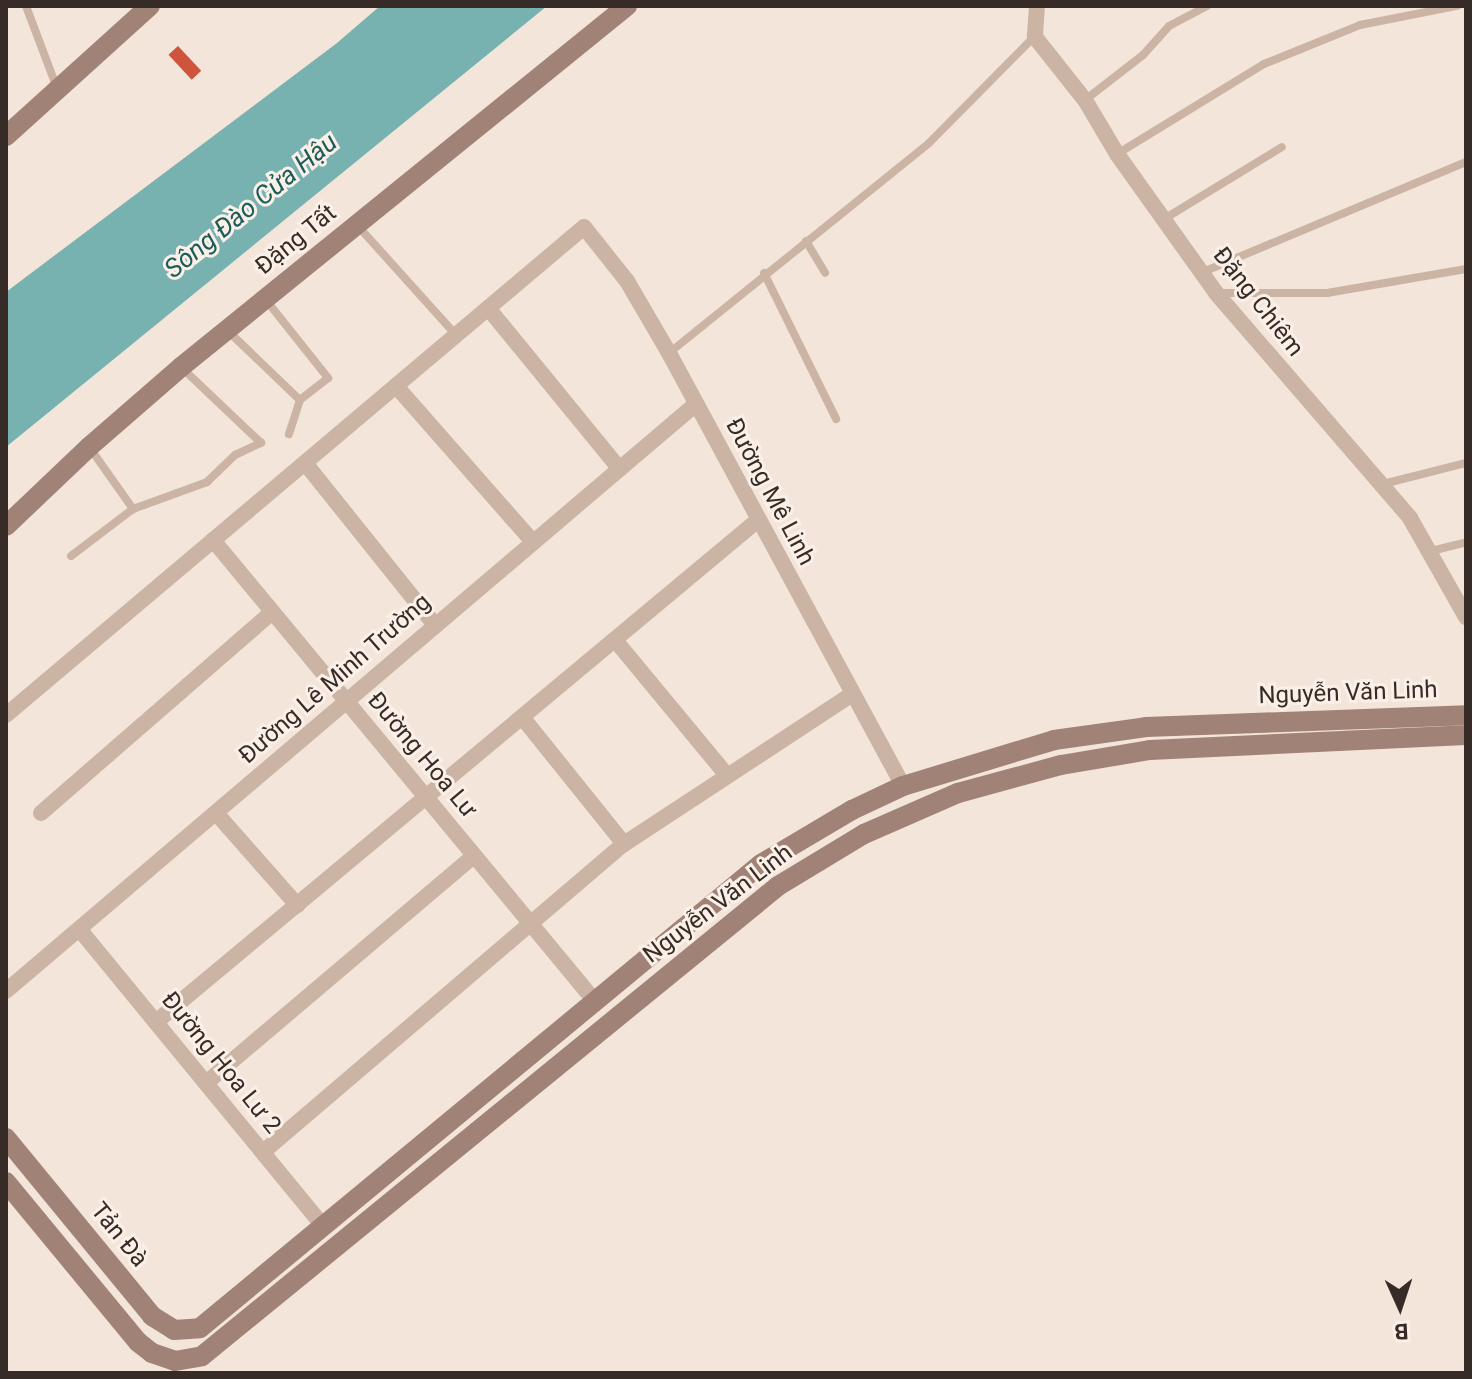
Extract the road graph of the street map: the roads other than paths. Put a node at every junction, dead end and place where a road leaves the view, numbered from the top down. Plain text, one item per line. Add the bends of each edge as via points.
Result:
1 (26, 6) edge
2 (627, 6) edge
3 (1037, 6) edge
4 (1207, 6) edge
5 (1457, 6) edge
6 (147, 7) edge
7 (1035, 37) junction
8 (57, 89) junction
9 (1085, 100) junction
10 (6, 136) edge
11 (1282, 147) dead end
12 (1117, 154) junction
13 (1466, 162) edge
14 (1164, 219) junction
15 (357, 224) junction
16 (806, 241) junction
17 (1466, 269) edge
18 (1203, 272) junction
19 (764, 273) junction
20 (825, 273) dead end
21 (1216, 293) junction
22 (264, 299) junction
23 (488, 308) junction
24 (227, 330) junction
25 (456, 335) junction
26 (669, 353) junction
27 (181, 367) junction
28 (396, 386) junction
29 (300, 400) junction
30 (696, 404) junction
31 (836, 419) dead end
32 (289, 434) dead end
33 (89, 447) junction
34 (305, 463) junction
35 (1466, 463) edge
36 (620, 469) junction
37 (1378, 486) junction
38 (133, 509) junction
39 (758, 520) junction
40 (6, 526) edge
41 (213, 540) junction
42 (533, 542) junction
43 (1466, 542) edge
44 (1431, 551) junction
45 (71, 556) dead end
46 (272, 612) junction
47 (1466, 617) edge
48 (435, 625) junction
49 (615, 640) junction
50 (851, 695) junction
51 (346, 701) junction
52 (6, 715) edge
53 (1466, 715) edge
54 (522, 717) junction
55 (1466, 735) edge
56 (1054, 740) junction
57 (1061, 765) junction
58 (726, 774) junction
59 (903, 786) junction
60 (426, 797) junction
61 (41, 813) dead end
62 (216, 813) junction
63 (624, 844) junction
64 (474, 856) junction
65 (297, 905) junction
66 (530, 923) junction
67 (80, 930) junction
68 (643, 960) junction
69 (660, 981) junction
70 (6, 991) edge
71 (594, 1000) junction
72 (156, 1022) junction
73 (206, 1083) junction
74 (6, 1138) edge
75 (263, 1152) junction
76 (6, 1182) edge
77 (324, 1227) junction
78 (179, 1331) junction
79 (175, 1369) edge

1 - 8 lane
2 - 15 main road, Đặng Tất
3 - 7 street
4 - 9 lane via 1169,26 1143,55
5 - 12 lane via 1360,25 1264,64
6 - 8 main road
7 - 9 street, Đặng Chiêm
7 - 16 lane via 929,143
8 - 10 main road
9 - 12 street, Đặng Chiêm
11 - 14 lane
12 - 14 street, Đặng Chiêm
13 - 18 lane
14 - 18 street, Đặng Chiêm
15 - 22 main road, Đặng Tất
15 - 25 lane
16 - 19 lane
16 - 20 lane
17 - 21 lane via 1327,293
18 - 21 street, Đặng Chiêm
19 - 26 lane
19 - 31 lane
21 - 37 street, Đặng Chiêm
22 - 24 main road, Đặng Tất
22 - 29 lane via 328,378
23 - 25 street
23 - 26 street, Đường Mê Linh via 584,227 627,281
23 - 36 street
24 - 27 main road, Đặng Tất
24 - 29 lane
25 - 28 street
26 - 30 street, Đường Mê Linh
27 - 33 main road, Đặng Tất
27 - 38 lane via 261,443 235,455 207,482
28 - 34 street
28 - 42 street
29 - 32 lane
30 - 36 street, Đường Lê Minh Trường
30 - 39 street, Đường Mê Linh
33 - 38 lane
33 - 40 main road, Đặng Tất
34 - 41 street
34 - 48 street
35 - 37 lane
36 - 42 street, Đường Lê Minh Trường
37 - 44 street, Đặng Chiêm via 1410,518
38 - 45 lane
39 - 49 street
39 - 50 street, Đường Mê Linh
41 - 46 street, Đường Hoa Lư
41 - 52 street
42 - 48 street, Đường Lê Minh Trường
43 - 44 lane
44 - 47 street, Đặng Chiêm
46 - 51 street, Đường Hoa Lư
46 - 61 street
48 - 51 street, Đường Lê Minh Trường
49 - 54 street
49 - 58 street
50 - 58 street
50 - 59 street, Đường Mê Linh
51 - 60 street, Đường Hoa Lư
51 - 62 street, Đường Lê Minh Trường
53 - 56 main road, Nguyễn Văn Linh via 1146,727
54 - 60 street
54 - 63 street
55 - 57 main road, Nguyễn Văn Linh via 1239,743
56 - 57 main road
56 - 59 main road, Nguyễn Văn Linh
57 - 69 main road, Nguyễn Văn Linh via 958,793 864,834 778,886
58 - 63 street
59 - 68 main road, Nguyễn Văn Linh via 761,864
60 - 64 street, Đường Hoa Lư
60 - 65 street
62 - 65 street
62 - 67 street, Đường Lê Minh Trường
63 - 66 street
64 - 66 street, Đường Hoa Lư
64 - 73 street
65 - 72 street
66 - 71 street, Đường Hoa Lư
66 - 75 street
67 - 70 street, Đường Lê Minh Trường
67 - 72 street, Đường Hoa Lư 2
68 - 69 main road
68 - 71 main road, Nguyễn Văn Linh
69 - 79 main road, Nguyễn Văn Linh via 217,1347
71 - 77 main road, Nguyễn Văn Linh
72 - 73 street, Đường Hoa Lư 2
73 - 75 street, Đường Hoa Lư 2
74 - 78 main road, Tản Đà via 152,1316
75 - 77 street, Đường Hoa Lư 2
76 - 79 main road via 138,1342
77 - 78 main road, Nguyễn Văn Linh via 212,1321
78 - 79 main road

